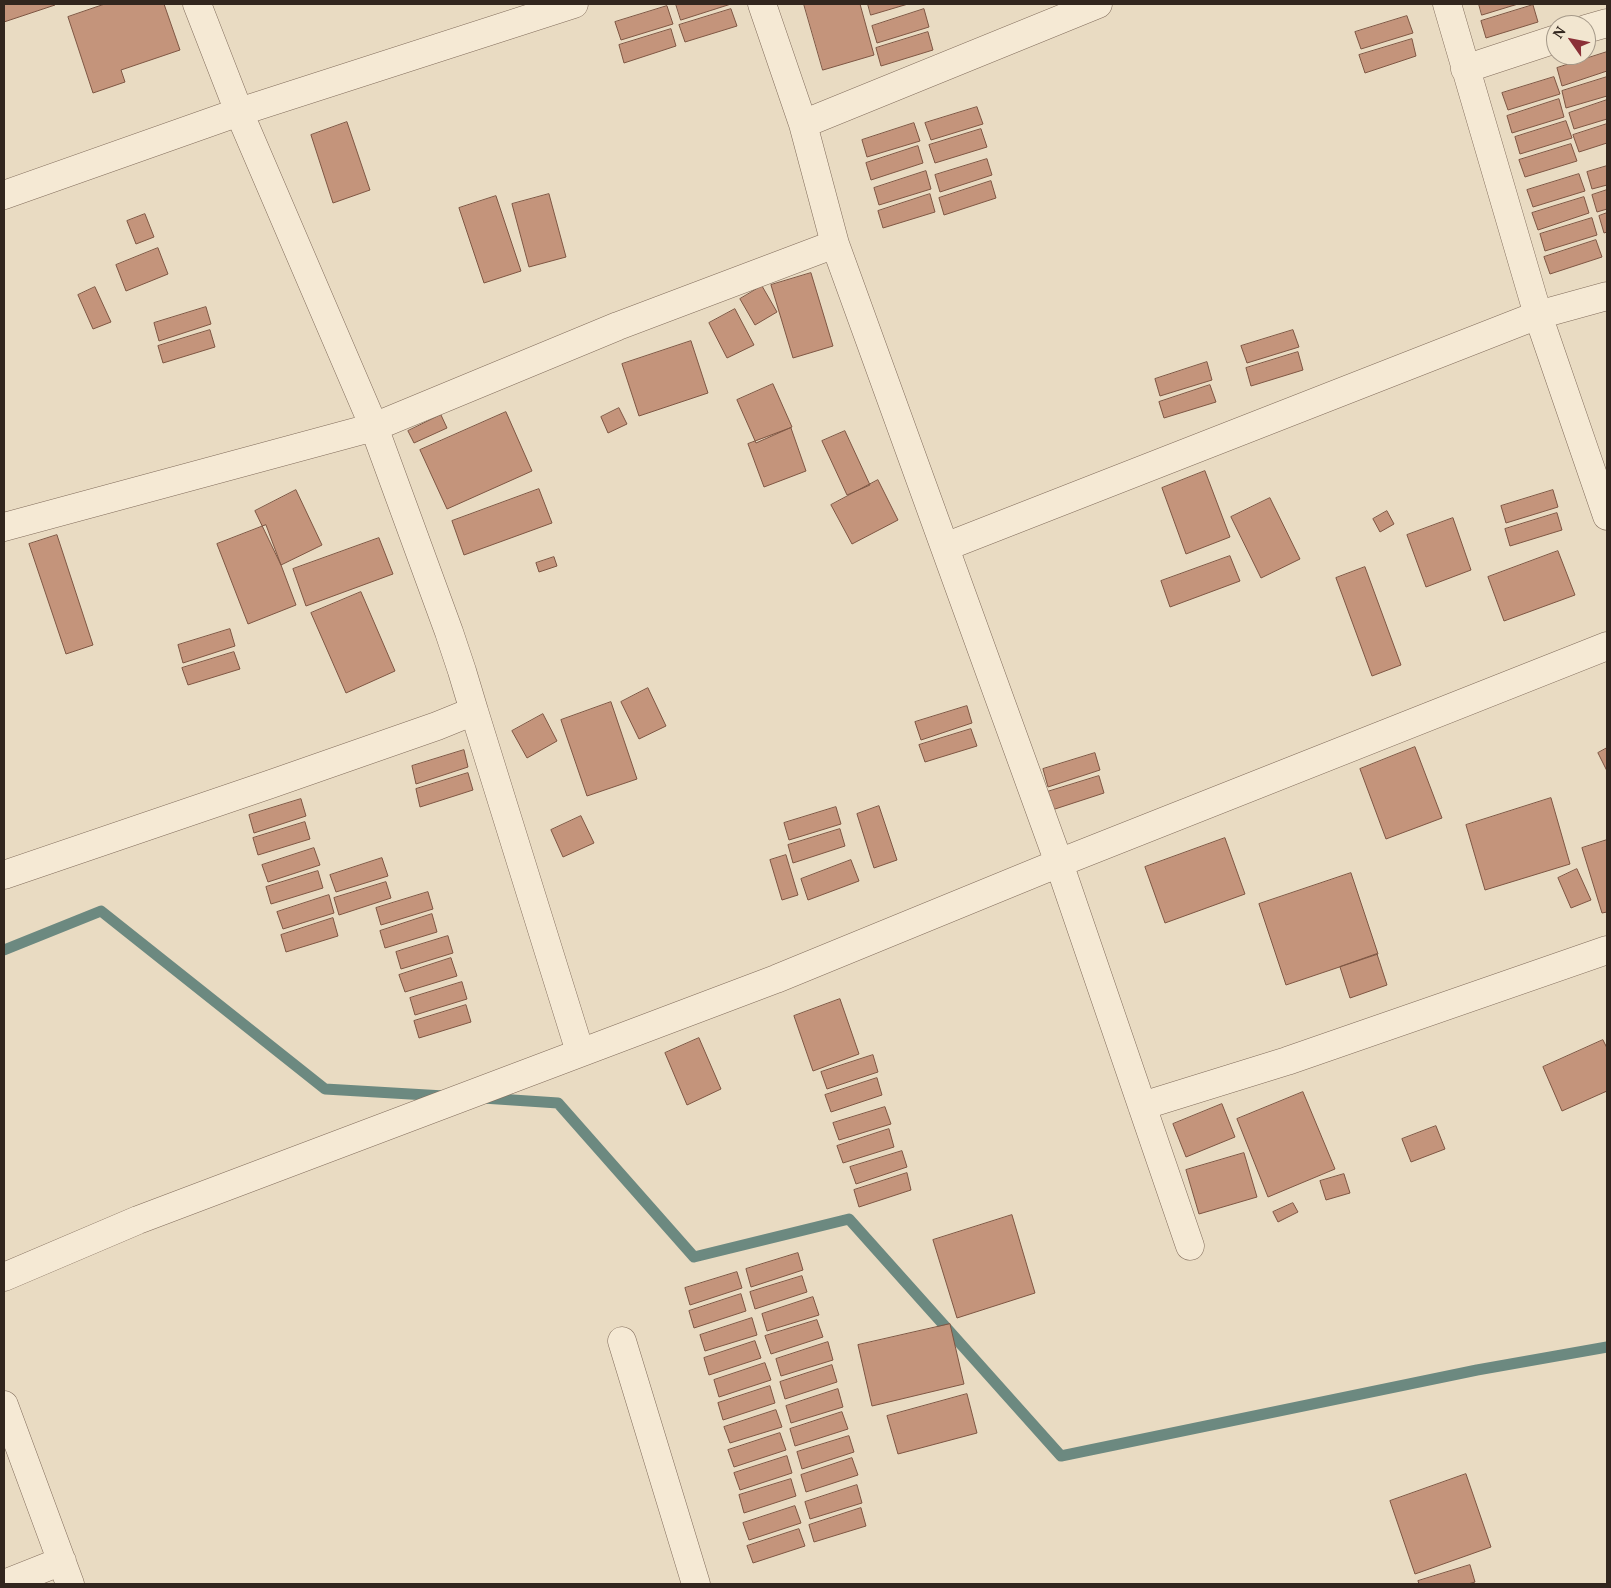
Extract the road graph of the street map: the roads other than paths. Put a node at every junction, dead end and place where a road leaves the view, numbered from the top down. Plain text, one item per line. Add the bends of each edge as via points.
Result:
1 (198, 4) edge
2 (574, 4) edge
3 (762, 4) edge
4 (1098, 4) edge
5 (1447, 4) edge
6 (1546, 42) edge
7 (1465, 68) junction
8 (239, 112) junction
9 (803, 124) junction
10 (4, 195) edge
11 (835, 244) junction
12 (1607, 296) edge
13 (1538, 315) junction
14 (374, 427) junction
15 (1607, 516) edge
16 (4, 527) edge
17 (944, 547) junction
18 (1607, 646) edge
19 (474, 711) junction
20 (1059, 863) junction
21 (4, 875) edge
22 (1607, 950) edge
23 (580, 1052) junction
24 (1142, 1106) junction
25 (1190, 1246) dead end
26 (4, 1276) edge
27 (622, 1342) dead end
28 (4, 1405) edge
29 (66, 1573) edge
30 (4, 1584) edge
31 (696, 1584) edge

1 - 8 street
2 - 8 street
3 - 9 street
4 - 9 street
5 - 7 street
6 - 7 street
7 - 13 street
8 - 10 street
8 - 14 street
9 - 11 street
11 - 14 street via 618,326
11 - 17 street
12 - 13 street
13 - 15 street
13 - 17 street
14 - 16 street
14 - 19 street via 449,632
17 - 20 street
18 - 20 street
19 - 21 street
19 - 23 street
20 - 23 street via 776,979
20 - 24 street
22 - 24 street via 1287,1061
23 - 26 street via 138,1220
24 - 25 street
27 - 31 street
28 - 29 street
29 - 30 street

